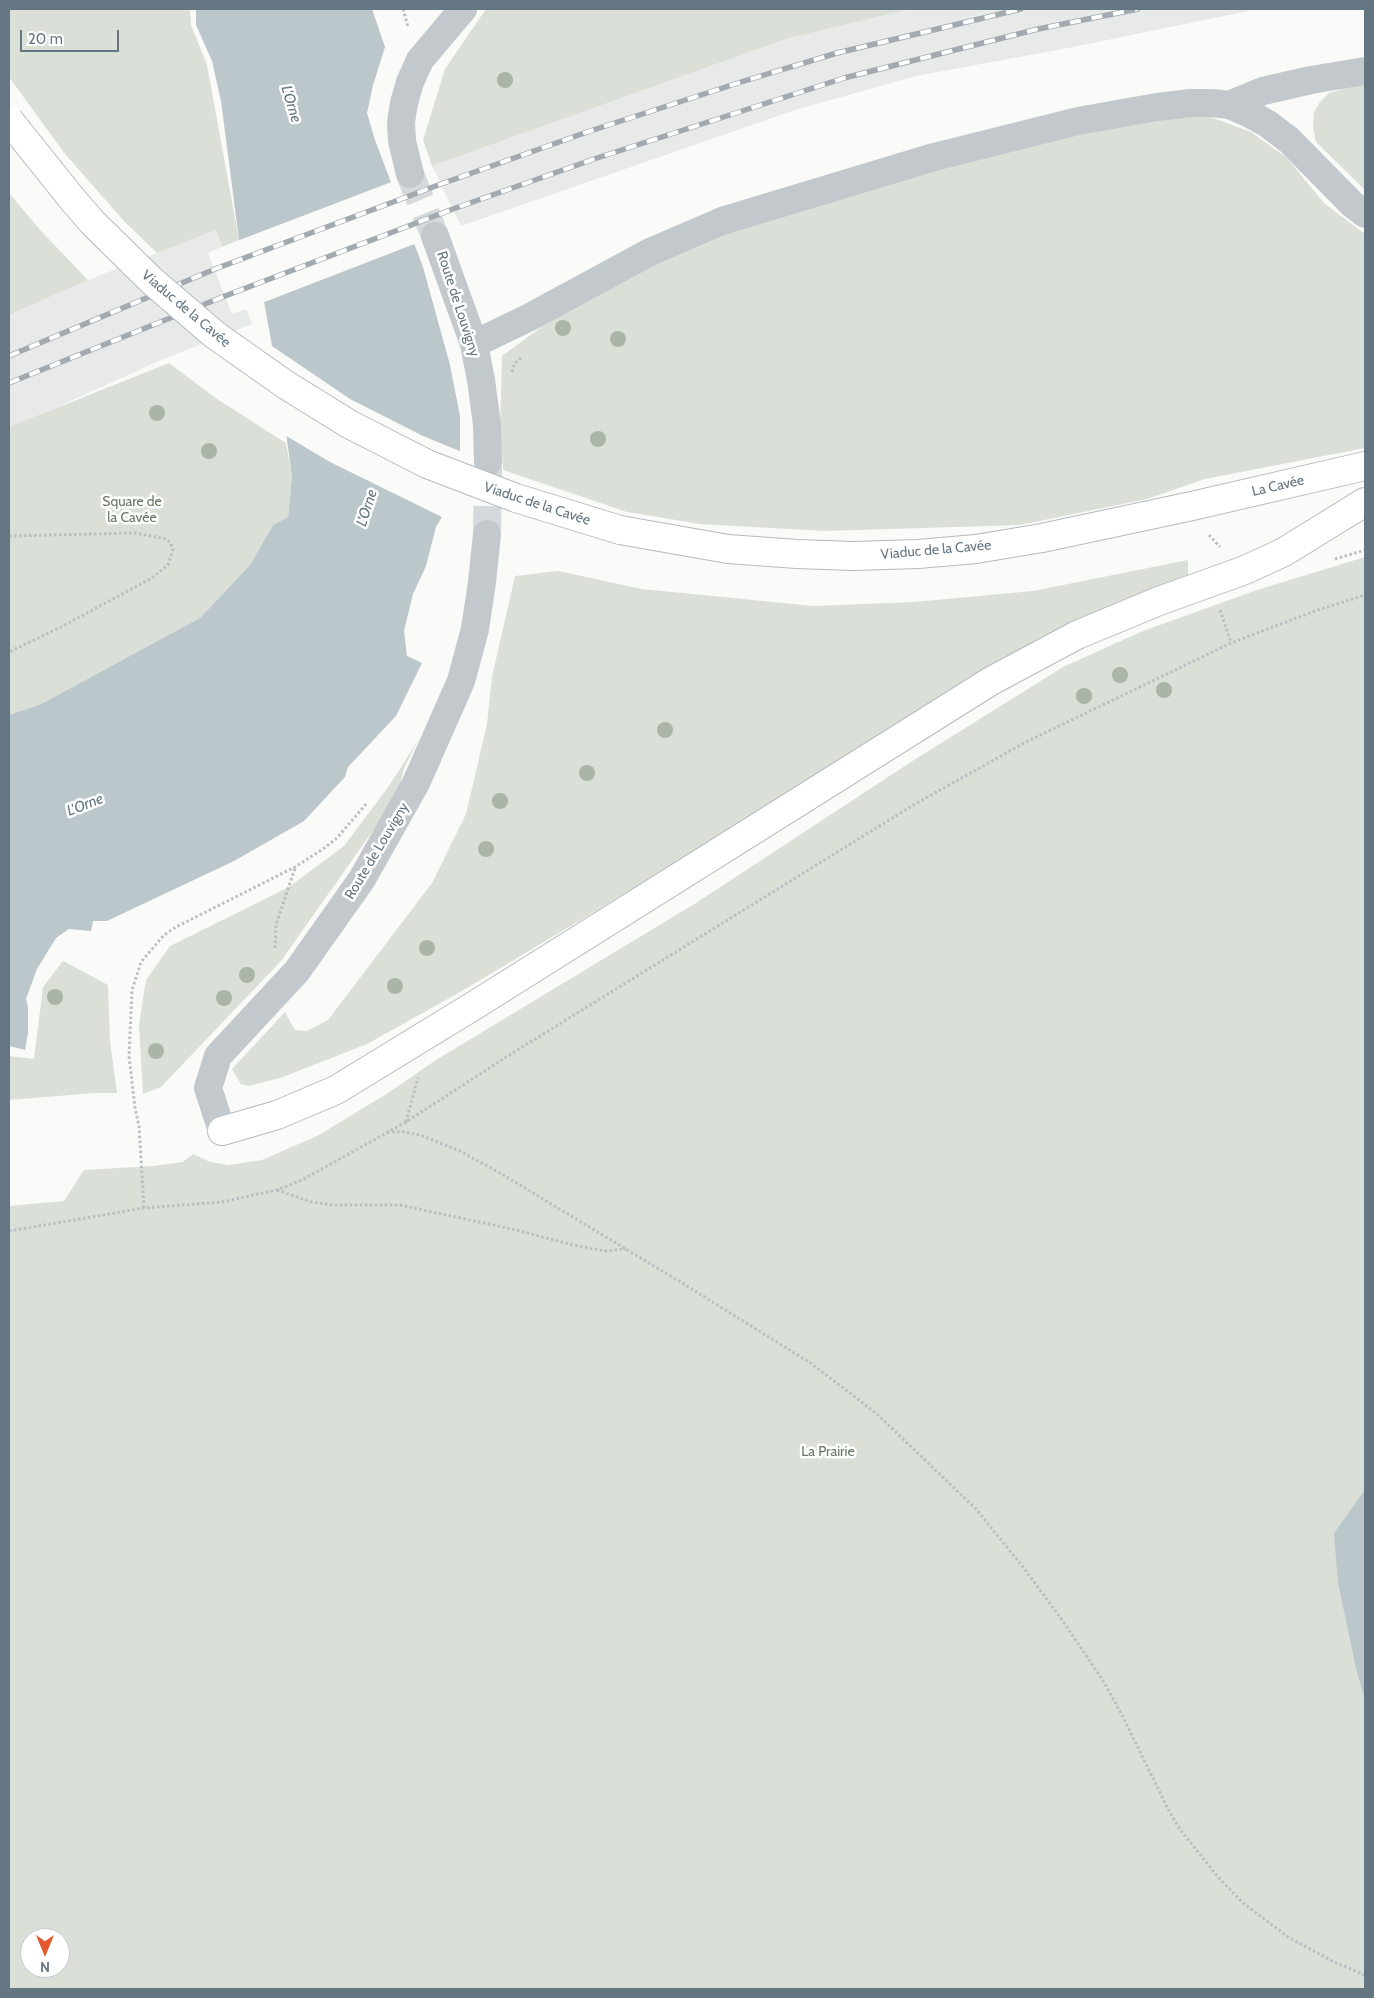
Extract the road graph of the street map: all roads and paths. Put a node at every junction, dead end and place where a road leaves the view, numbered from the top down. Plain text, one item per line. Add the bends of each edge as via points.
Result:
1 (403, 9) edge
2 (463, 9) edge
3 (410, 35) dead end
4 (1365, 71) edge
5 (1228, 105) junction
6 (9, 120) edge
7 (410, 174) tunnel mouth
8 (1365, 214) edge
9 (435, 236) tunnel mouth
10 (474, 344) junction
11 (526, 353) dead end
12 (510, 376) dead end
13 (488, 462) tunnel mouth
14 (1365, 466) edge
15 (1365, 502) edge
16 (1192, 506) joint
17 (487, 534) tunnel mouth
18 (9, 536) edge
19 (1365, 595) edge
20 (1217, 602) dead end
21 (1231, 643) junction
22 (9, 652) edge
23 (373, 796) dead end
24 (295, 867) junction
25 (276, 992) junction
26 (222, 1131) joint
27 (386, 1132) junction
28 (277, 1190) junction
29 (144, 1208) junction
30 (9, 1231) edge
31 (627, 1249) junction
32 (1365, 1975) edge

1 - 3 path
2 - 7 street via 420,60 410,82 401,122
4 - 5 street via 1272,89
5 - 8 street via 1268,124 1289,140
5 - 10 street via 1191,103 1078,121 934,157 722,221 650,252
6 - 16 main road, Viaduc de la Cavée, bridge via 78,206 152,281 215,335 349,424 427,464 516,498 620,530 728,549 834,556 976,549
9 - 10 street, Route de Louvigny
10 - 13 street, Route de Louvigny via 487,425
11 - 12 path via 514,364
14 - 16 main road, La Cavée
15 - 26 main road via 1284,552 1077,635 992,682 336,1090 277,1115
17 - 25 street, Route de Louvigny via 475,629 461,681 416,783 362,879 297,971
18 - 22 path via 147,534 170,542 173,553 168,565 152,578
19 - 21 path
20 - 21 path
21 - 27 path via 1026,742 915,804
23 - 24 path via 337,838
24 - 25 path via 276,925
24 - 29 path via 176,927 164,935 141,962 132,990 129,1056 139,1126
25 - 26 street, Route de Louvigny via 218,1056 208,1088
27 - 28 path via 334,1164
27 - 31 path via 420,1135 460,1152
28 - 29 path via 222,1202
28 - 31 path via 311,1202 400,1205 569,1244 604,1250
29 - 30 path
31 - 32 path via 845,1388 895,1430 976,1509 1023,1567 1089,1660 1121,1713 1179,1828 1218,1877 1243,1903 1288,1937

